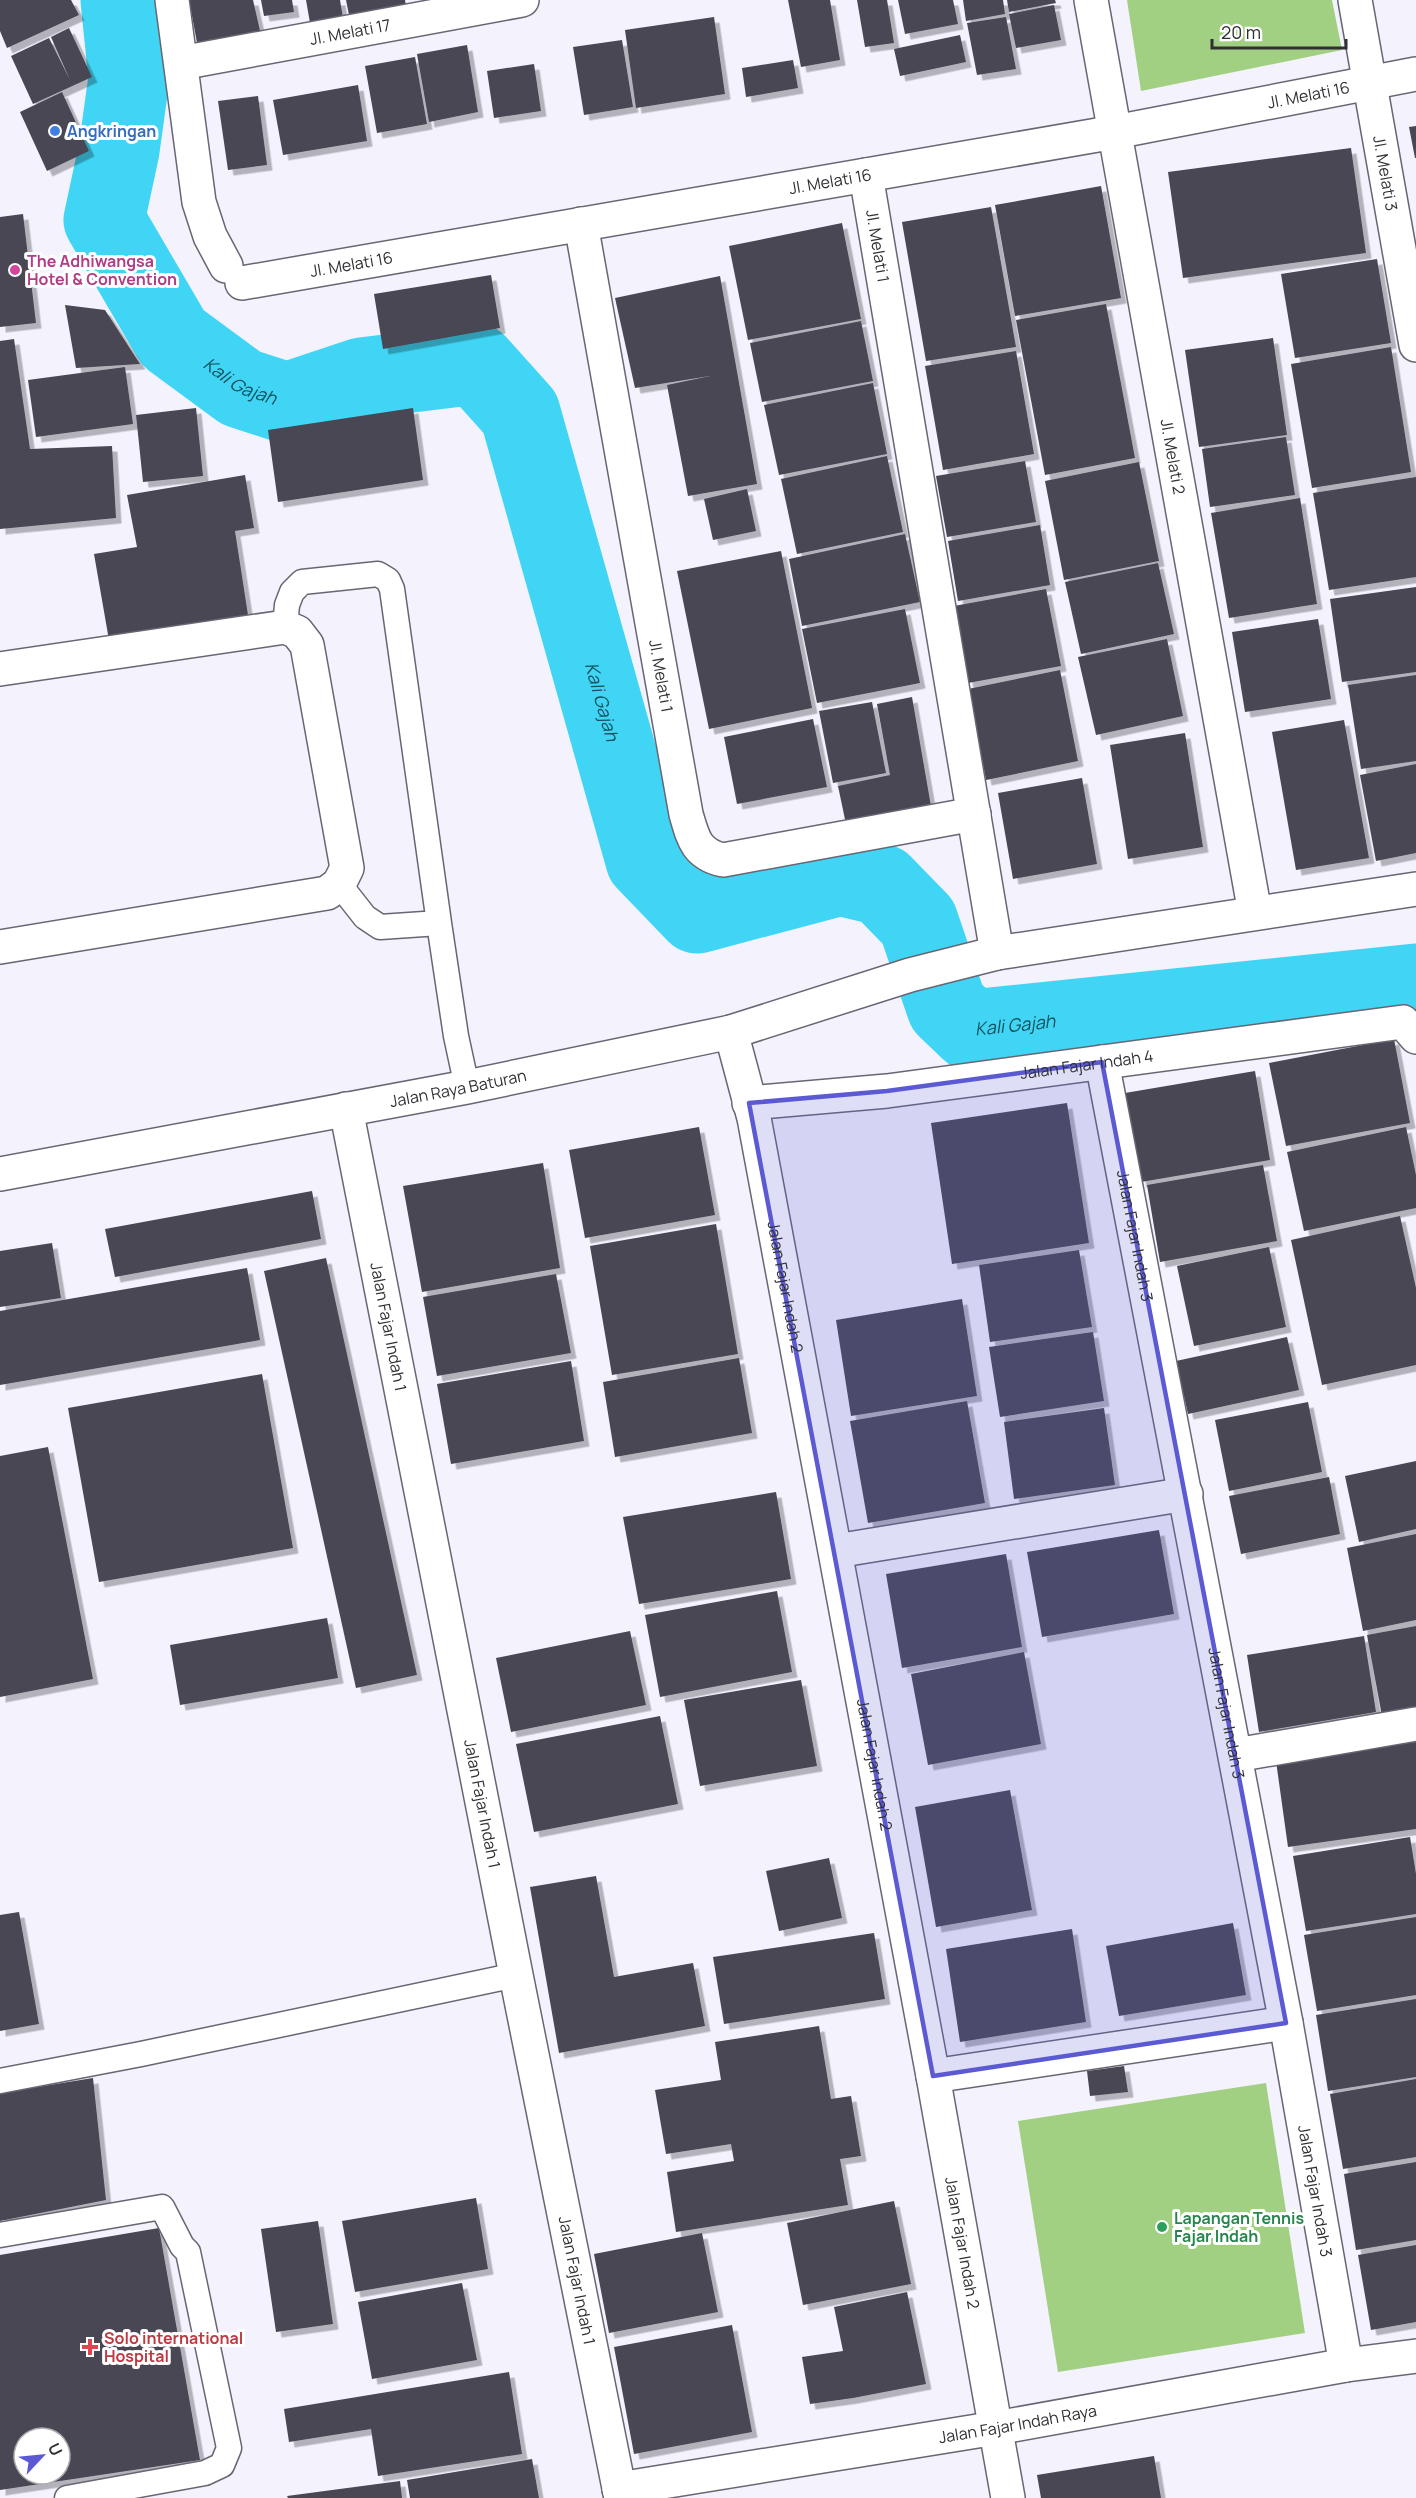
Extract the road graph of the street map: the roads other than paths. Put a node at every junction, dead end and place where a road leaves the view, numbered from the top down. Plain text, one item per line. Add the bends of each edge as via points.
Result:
1 (172, 0) edge
2 (522, 0) edge
3 (1092, 0) edge
4 (1355, 0) edge
5 (181, 63) junction
6 (1416, 74) edge
7 (1370, 82) junction
8 (1115, 132) junction
9 (866, 175) junction
10 (581, 224) junction
11 (1416, 345) edge
12 (285, 627) junction
13 (0, 669) edge
14 (974, 814) junction
15 (339, 885) junction
16 (1416, 889) edge
17 (1255, 913) junction
18 (439, 923) junction
19 (0, 947) edge
20 (997, 952) junction
21 (730, 1032) junction
22 (1416, 1037) edge
23 (1102, 1062) junction
24 (467, 1087) junction
25 (749, 1103) junction
26 (346, 1109) junction
27 (0, 1174) edge
28 (1186, 1494) junction
29 (836, 1551) junction
30 (1416, 1724) edge
31 (1236, 1755) junction
32 (516, 1975) junction
33 (1286, 2024) junction
34 (933, 2076) junction
35 (0, 2081) edge
36 (0, 2235) edge
37 (1416, 2356) edge
38 (1346, 2365) junction
39 (996, 2428) junction
40 (620, 2493) edge
41 (67, 2498) edge
42 (1008, 2498) edge

1 - 5 street
2 - 5 street, Jl. Melati 17
3 - 8 street, Jl. Melati 2
4 - 7 street, Jl. Melati 3
5 - 10 street, Jl. Melati 16 via 200,202 210,236 234,274
6 - 7 street, Jl. Melati 16
7 - 8 street, Jl. Melati 16
7 - 11 street, Jl. Melati 3
8 - 9 street, Jl. Melati 16
8 - 17 street, Jl. Melati 2
9 - 10 street, Jl. Melati 16
9 - 14 street, Jl. Melati 1
10 - 14 street, Jl. Melati 1 via 686,814 695,843 710,857 723,860
12 - 13 street
12 - 15 street via 297,632 307,645 347,868
12 - 18 lane via 287,605 302,582 378,574 388,580
14 - 20 street, Jl. Melati 1
15 - 18 lane via 365,917 380,927
15 - 19 street via 327,893
16 - 17 street, Jalan Raya Baturan
17 - 20 street, Jalan Raya Baturan
18 - 24 lane
20 - 21 street, Jalan Raya Baturan
21 - 24 street, Jalan Raya Baturan
21 - 25 street, Jalan Fajar Indah 2
22 - 23 street, Jalan Fajar Indah 4 via 1403,1022
23 - 25 street, Jalan Fajar Indah 4 via 888,1091
23 - 28 street, Jalan Fajar Indah 3
24 - 26 street, Jalan Raya Baturan
25 - 29 street, Jalan Fajar Indah 2
26 - 27 street, Jalan Raya Baturan
26 - 32 street, Jalan Fajar Indah 1
28 - 29 street
28 - 31 street, Jalan Fajar Indah 3
29 - 34 street, Jalan Fajar Indah 2
30 - 31 street
31 - 33 street, Jalan Fajar Indah 3
32 - 35 lane
32 - 40 street, Jalan Fajar Indah 1
33 - 34 street
33 - 38 street, Jalan Fajar Indah 3
34 - 39 street, Jalan Fajar Indah 2
36 - 41 lane via 162,2207 188,2252 229,2448 222,2464 205,2473
37 - 38 street, Jalan Fajar Indah Raya
38 - 39 street, Jalan Fajar Indah Raya
39 - 40 street, Jalan Fajar Indah Raya
39 - 42 street, Jalan Fajar Indah 2

